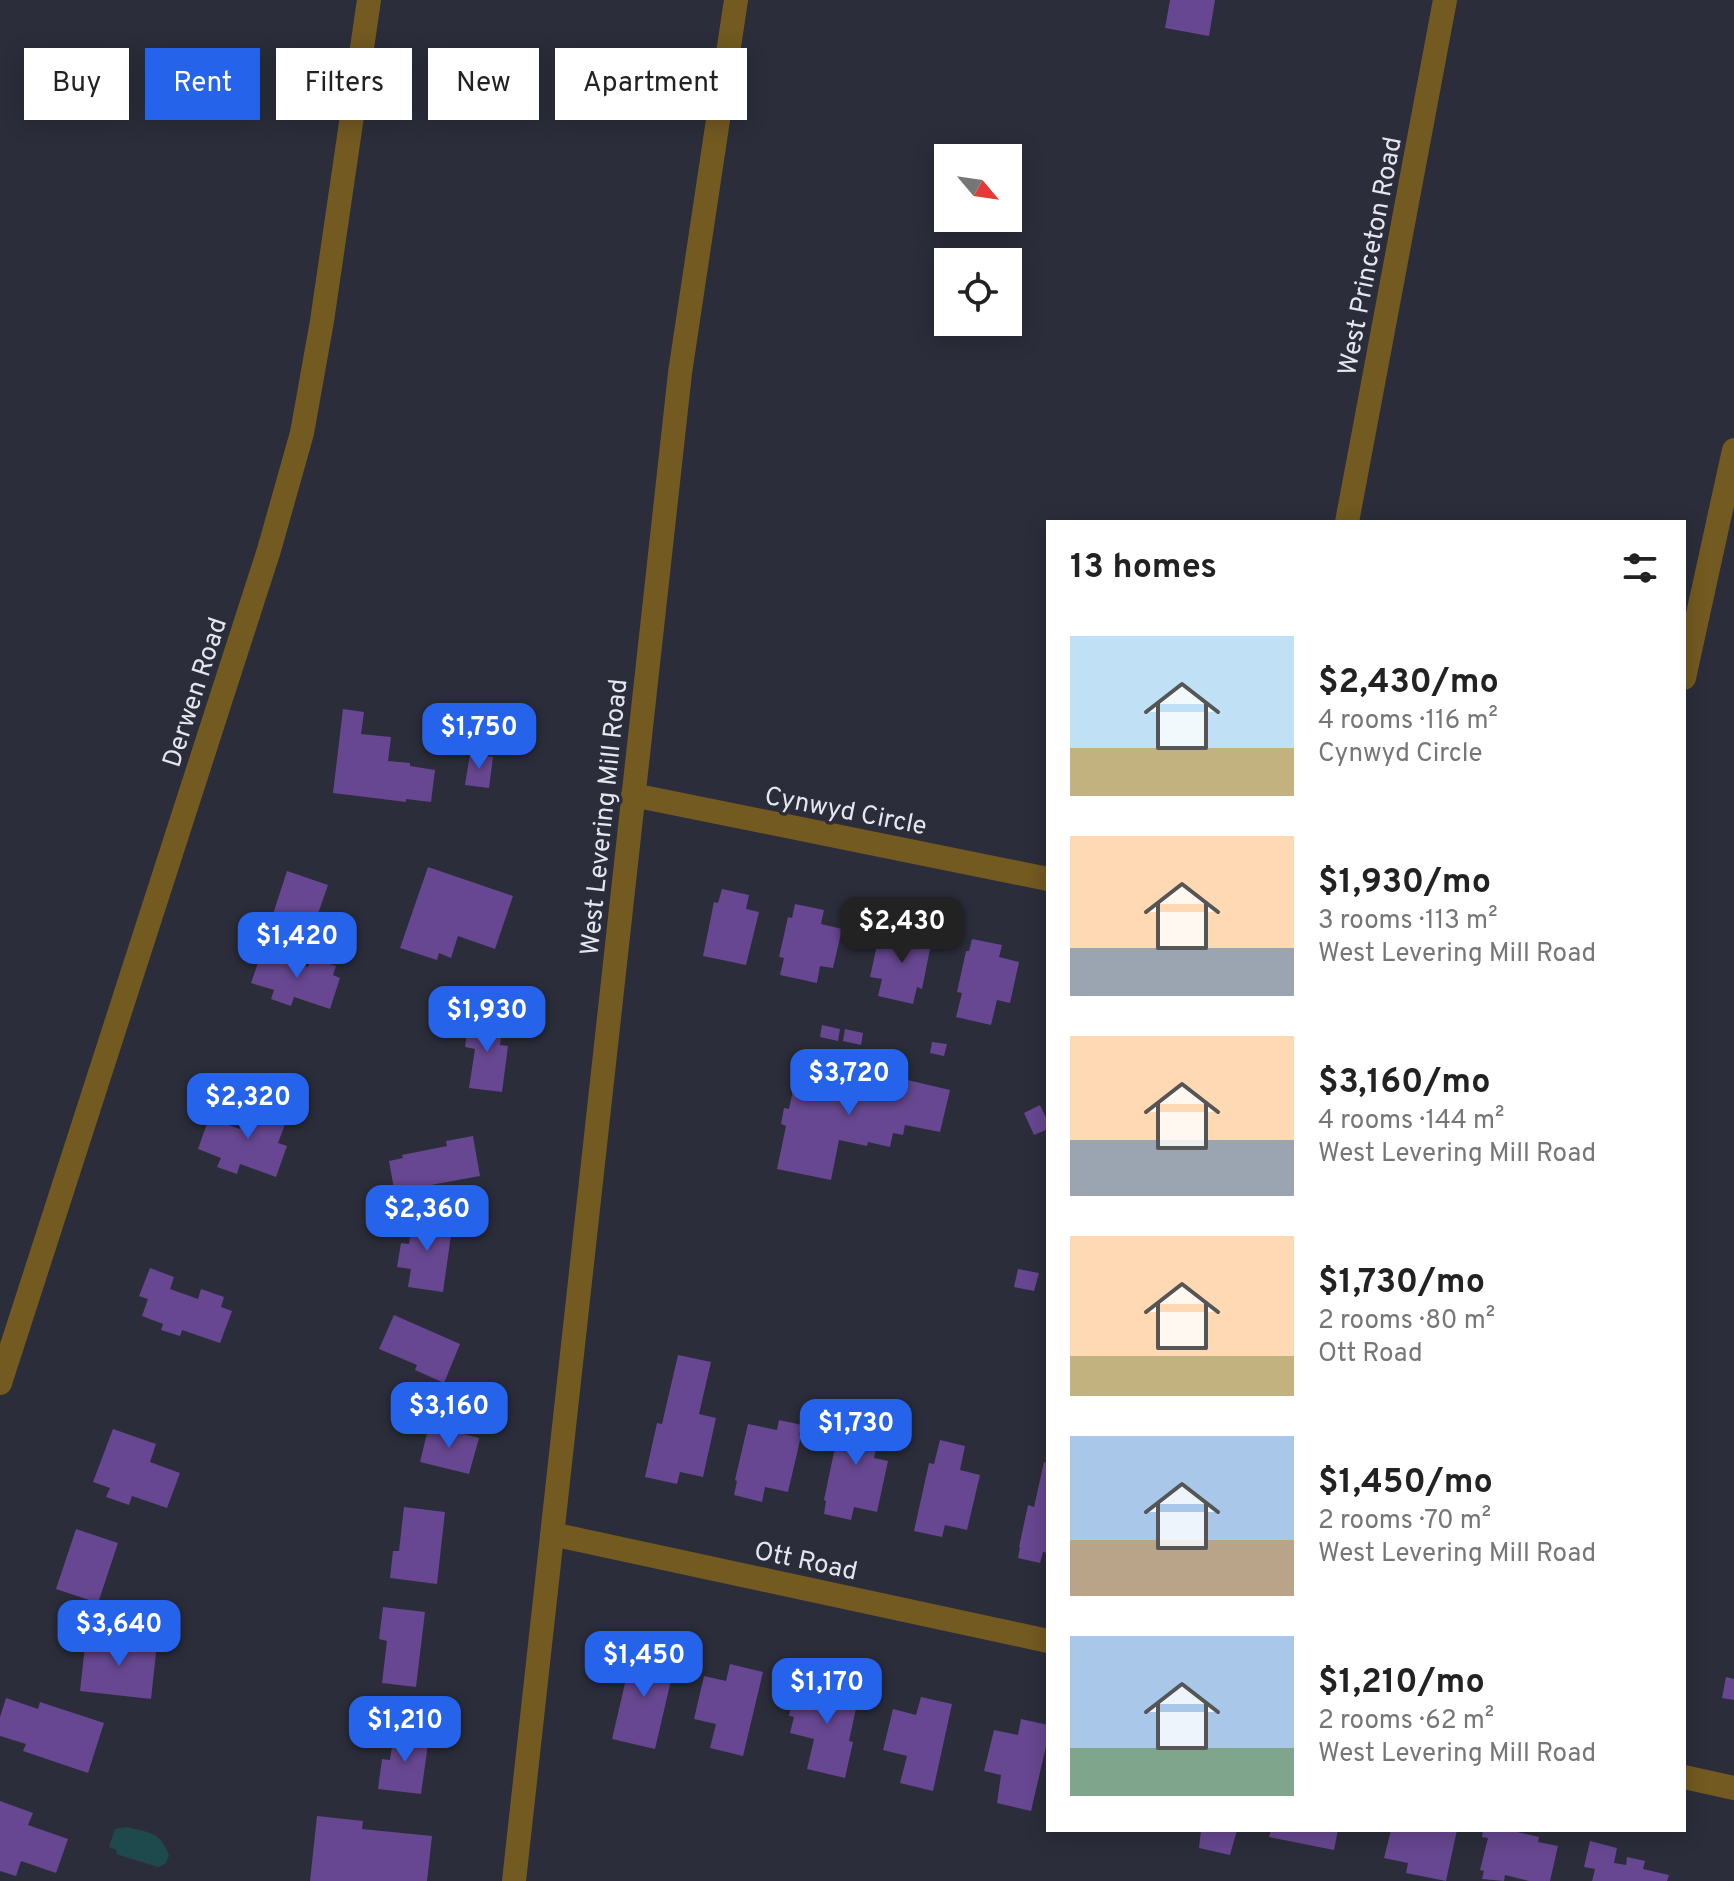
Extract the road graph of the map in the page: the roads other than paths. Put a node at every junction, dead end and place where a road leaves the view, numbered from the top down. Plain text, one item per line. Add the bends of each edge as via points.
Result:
1 (369, 0) edge
2 (736, 0) edge
3 (1445, 0) edge
4 (1734, 450) edge
5 (1347, 520) edge
6 (1686, 669) edge
7 (633, 795) junction
8 (1046, 879) edge
9 (0, 1383) edge
10 (552, 1534) junction
11 (1046, 1641) edge
12 (1686, 1777) edge
13 (1734, 1788) edge
14 (514, 1881) edge

1 - 9 street, Derwen Road via 302,433
2 - 7 street, West Levering Mill Road via 680,373
3 - 5 street, West Princeton Road
4 - 6 street
7 - 8 street, Cynwyd Circle
7 - 10 street, West Levering Mill Road
10 - 11 street, Ott Road
10 - 14 street, West Levering Mill Road
12 - 13 street

